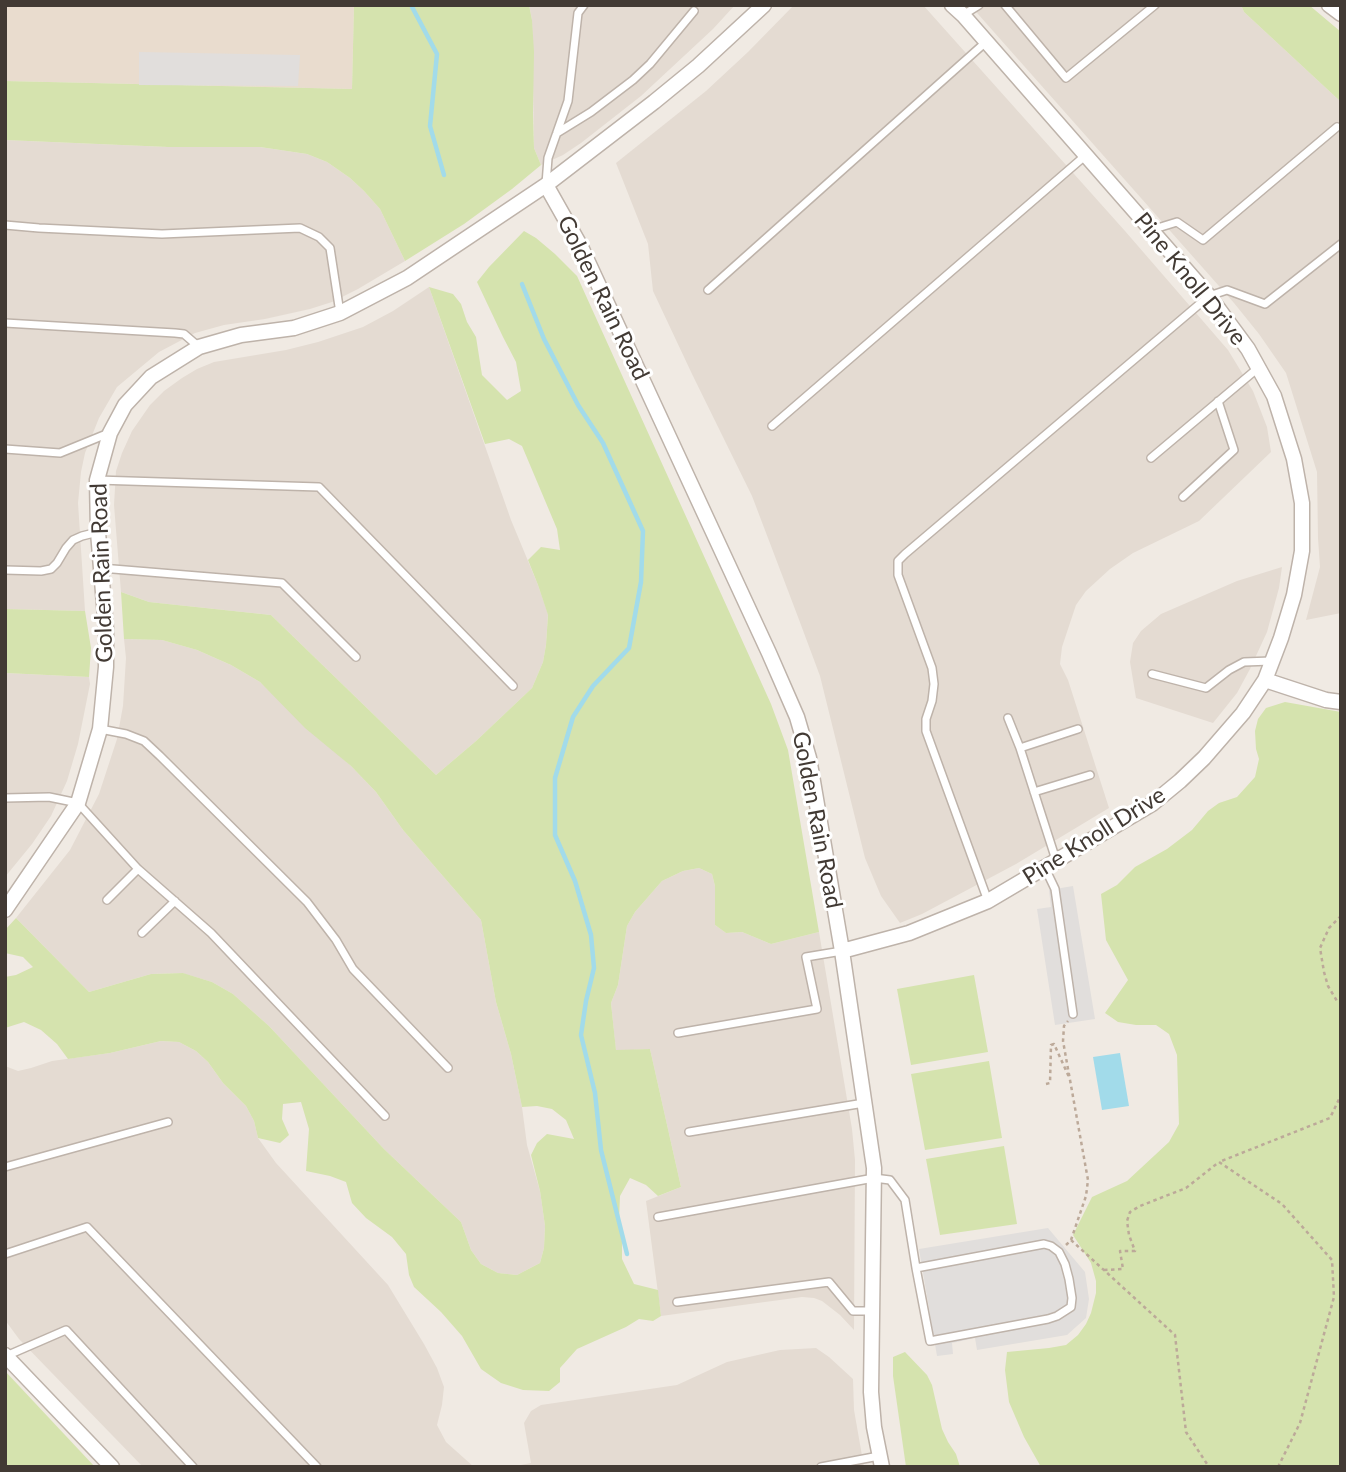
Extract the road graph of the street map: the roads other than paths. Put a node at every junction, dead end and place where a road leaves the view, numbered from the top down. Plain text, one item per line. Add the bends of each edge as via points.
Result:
1 (584, 5) edge
2 (764, 5) edge
3 (979, 5) edge
4 (1005, 5) edge
5 (1154, 5) edge
6 (1329, 5) edge
7 (958, 10) edge
8 (694, 11) dead end
9 (1341, 15) edge
10 (987, 41) junction
11 (1337, 127) dead end
12 (556, 133) junction
13 (1086, 155) junction
14 (546, 184) junction
15 (5, 225) edge
16 (1151, 230) junction
17 (1341, 244) edge
18 (708, 290) dead end
19 (1209, 296) junction
20 (340, 313) junction
21 (5, 323) edge
22 (199, 347) junction
23 (1259, 367) junction
24 (1218, 401) junction
25 (772, 426) dead end
26 (110, 433) junction
27 (5, 449) edge
28 (1151, 458) dead end
29 (97, 480) junction
30 (1183, 497) dead end
31 (99, 532) junction
32 (101, 568) junction
33 (5, 570) edge
34 (356, 657) dead end
35 (1271, 661) junction
36 (1152, 674) dead end
37 (1265, 680) junction
38 (513, 686) dead end
39 (1341, 702) edge
40 (1008, 718) dead end
41 (100, 729) junction
42 (1078, 729) dead end
43 (1020, 748) junction
44 (1090, 775) dead end
45 (1034, 792) junction
46 (5, 797) edge
47 (78, 803) junction
48 (1051, 864) junction
49 (138, 869) junction
50 (10, 897) edge
51 (107, 900) dead end
52 (175, 901) junction
53 (988, 901) junction
54 (5, 911) edge
55 (142, 933) dead end
56 (842, 951) junction
57 (1073, 1014) road end
58 (678, 1033) dead end
59 (448, 1068) dead end
60 (864, 1103) junction
61 (385, 1116) dead end
62 (168, 1122) dead end
63 (689, 1132) dead end
64 (5, 1167) edge
65 (874, 1178) junction
66 (658, 1217) dead end
67 (5, 1254) edge
68 (916, 1268) junction
69 (677, 1302) dead end
70 (872, 1311) junction
71 (6, 1356) edge
72 (881, 1461) edge
73 (112, 1467) edge
74 (192, 1467) edge
75 (317, 1467) edge
76 (821, 1467) edge

1 - 12 lane via 578,13 568,101
2 - 14 street, Golden Rain Road via 663,95
3 - 7 lane
4 - 5 lane via 1066,78
6 - 9 street
7 - 10 street, Pine Knoll Drive
8 - 12 lane via 633,80
10 - 13 street, Pine Knoll Drive
10 - 18 lane
11 - 16 lane via 1203,240 1177,222
12 - 14 lane
13 - 16 street, Pine Knoll Drive
13 - 25 lane
14 - 20 street, Golden Rain Road via 407,278
14 - 56 street, Golden Rain Road via 587,259 797,717 809,758
15 - 20 lane via 162,234 300,228 330,248
16 - 19 street, Pine Knoll Drive
17 - 19 lane via 1265,304 1227,290
19 - 23 street, Pine Knoll Drive
19 - 53 lane via 898,561 898,575 932,668 926,732
20 - 22 street, Golden Rain Road via 295,328 241,335
21 - 22 lane via 184,334
22 - 26 street, Golden Rain Road via 151,377 125,405
23 - 24 lane
23 - 35 street, Pine Knoll Drive via 1284,425 1302,503 1302,551 1294,595
24 - 28 lane
24 - 30 lane via 1234,450
26 - 27 lane via 60,453
26 - 29 street, Golden Rain Road
29 - 31 street, Golden Rain Road
29 - 38 lane via 319,487
31 - 32 street, Golden Rain Road
31 - 33 lane via 73,540 51,569
32 - 34 lane via 282,583
32 - 41 street, Golden Rain Road via 106,667
35 - 36 lane via 1244,662 1206,688
35 - 37 street, Pine Knoll Drive
37 - 39 street
37 - 48 street, Pine Knoll Drive via 1243,713 1180,781 1152,804
40 - 43 lane
41 - 47 street, Golden Rain Road
41 - 59 lane via 144,741 160,755 307,902 353,969
42 - 43 lane
43 - 45 lane
44 - 45 lane
45 - 48 lane
46 - 47 lane via 49,797
47 - 49 lane
47 - 50 street, Golden Rain Road
48 - 53 street, Pine Knoll Drive
48 - 57 lane
49 - 51 lane
49 - 52 lane
50 - 54 street, Golden Rain Road
52 - 55 lane
52 - 61 lane
53 - 56 street, Pine Knoll Drive via 909,933
56 - 58 lane via 806,957 817,1009
56 - 60 street, Golden Rain Road
60 - 63 lane
60 - 65 street, Golden Rain Road
62 - 64 lane
65 - 66 lane
65 - 68 lane via 890,1180 905,1200
65 - 70 street, Golden Rain Road
67 - 75 lane via 88,1227
68 - 68 lane via 1044,1244 1059,1252 1069,1279 1070,1307 1048,1319 930,1341
69 - 70 lane via 829,1282 853,1311
70 - 72 street, Golden Rain Road via 871,1392
71 - 73 street
71 - 74 lane via 66,1330
72 - 76 lane

